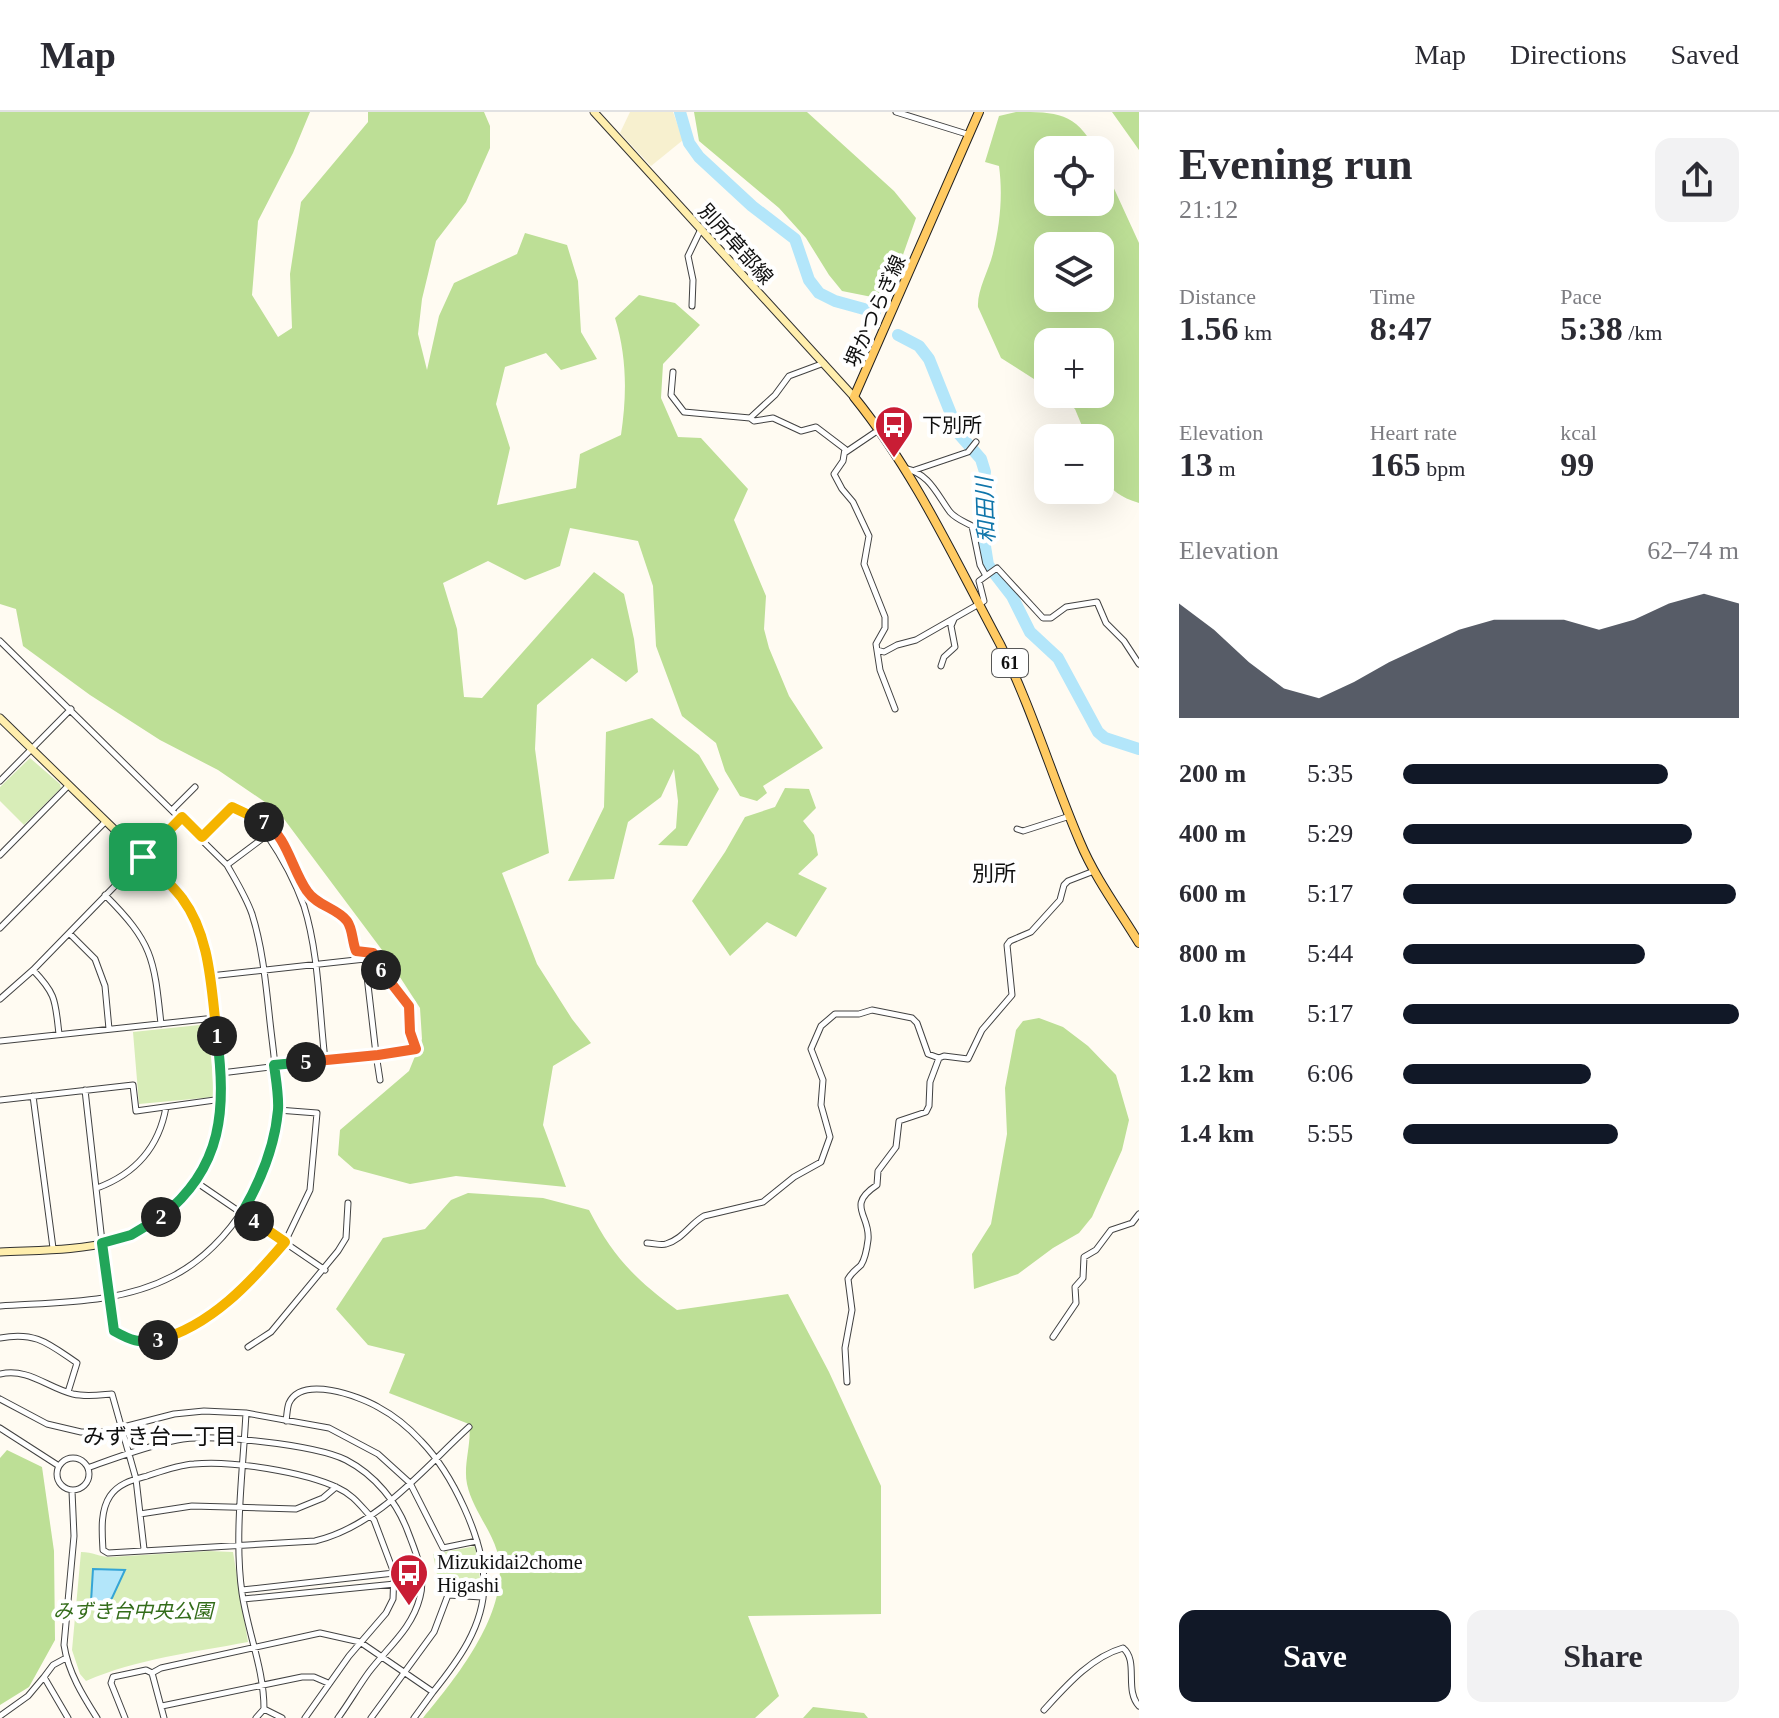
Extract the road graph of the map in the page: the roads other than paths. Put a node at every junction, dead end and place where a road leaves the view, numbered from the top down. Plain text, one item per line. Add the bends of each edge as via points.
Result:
1 (594, 112) edge
2 (896, 112) edge
3 (979, 112) edge
4 (970, 135) junction
5 (701, 229) junction
6 (692, 306) dead end
7 (824, 363) junction
8 (673, 372) dead end
9 (854, 397) junction
10 (750, 418) junction
11 (880, 429) junction
12 (976, 442) dead end
13 (846, 453) junction
14 (909, 469) junction
15 (985, 574) junction
16 (979, 604) junction
17 (954, 619) junction
18 (0, 641) edge
19 (877, 650) junction
20 (1139, 664) edge
21 (941, 666) dead end
22 (71, 709) junction
23 (895, 709) dead end
24 (0, 718) edge
25 (32, 749) junction
26 (0, 781) edge
27 (69, 785) junction
28 (195, 787) dead end
29 (173, 809) junction
30 (1070, 816) junction
31 (182, 817) junction
32 (106, 821) junction
33 (1017, 829) dead end
34 (202, 837) junction
35 (0, 855) edge
36 (143, 857) junction
37 (227, 865) junction
38 (1094, 871) junction
39 (105, 895) junction
40 (0, 928) edge
41 (69, 933) junction
42 (1139, 943) edge
43 (314, 964) junction
44 (33, 970) junction
45 (264, 970) junction
46 (210, 976) junction
47 (0, 999) edge
48 (215, 1018) junction
49 (161, 1024) junction
50 (109, 1029) junction
51 (59, 1034) junction
52 (0, 1041) edge
53 (376, 1054) junction
54 (939, 1058) junction
55 (325, 1060) junction
56 (274, 1065) junction
57 (221, 1073) junction
58 (380, 1080) dead end
59 (85, 1090) junction
60 (33, 1096) junction
61 (222, 1099) junction
62 (0, 1100) edge
63 (166, 1107) junction
64 (278, 1110) junction
65 (196, 1182) junction
66 (97, 1188) junction
67 (348, 1203) dead end
68 (242, 1213) junction
69 (1139, 1214) edge
70 (285, 1242) junction
71 (102, 1243) junction
72 (647, 1243) dead end
73 (53, 1248) junction
74 (0, 1252) edge
75 (325, 1270) junction
76 (109, 1298) junction
77 (0, 1306) edge
78 (1053, 1337) dead end
79 (0, 1338) edge
80 (248, 1347) dead end
81 (0, 1374) edge
82 (847, 1382) dead end
83 (68, 1392) junction
84 (0, 1399) edge
85 (246, 1413) junction
86 (286, 1421) junction
87 (469, 1427) dead end
88 (0, 1428) edge
89 (123, 1428) junction
90 (244, 1440) junction
91 (130, 1453) junction
92 (436, 1458) junction
93 (59, 1466) junction
94 (243, 1466) junction
95 (90, 1467) junction
96 (136, 1479) junction
97 (410, 1483) junction
98 (337, 1487) junction
99 (72, 1491) junction
100 (392, 1500) junction
101 (241, 1506) junction
102 (140, 1514) junction
103 (370, 1516) junction
104 (477, 1541) junction
105 (241, 1546) junction
106 (144, 1549) junction
107 (394, 1573) junction
108 (395, 1584) junction
109 (242, 1590) junction
110 (482, 1597) junction
111 (243, 1599) junction
112 (360, 1642) junction
113 (255, 1647) junction
114 (66, 1658) junction
115 (382, 1658) junction
116 (402, 1672) junction
117 (152, 1673) junction
118 (44, 1677) junction
119 (328, 1683) junction
120 (264, 1686) junction
121 (433, 1692) junction
122 (162, 1706) junction
123 (1139, 1706) edge
124 (264, 1709) junction
125 (1044, 1710) dead end
126 (0, 1716) edge
127 (68, 1718) edge
128 (97, 1718) edge
129 (125, 1718) edge
130 (164, 1718) edge
131 (256, 1718) edge
132 (282, 1718) edge
133 (305, 1718) edge
134 (338, 1718) edge
135 (371, 1718) edge
136 (414, 1718) edge

1 - 5 street, 別所草部線
2 - 4 street
3 - 4 main road, 堺かつらぎ線
4 - 9 main road, 堺かつらぎ線
5 - 6 street via 688,256
5 - 7 street, 別所草部線
7 - 9 street, 別所草部線
7 - 10 street via 789,376
8 - 10 street via 671,395 684,412
9 - 11 main road, 堺かつらぎ線 / 61
10 - 13 street via 773,418 801,431 816,427
11 - 13 street
11 - 14 main road, 堺かつらぎ線 / 61
12 - 14 street via 968,452
13 - 19 street via 834,474 869,536 864,564 886,623
14 - 15 street via 929,481 953,516 972,526
14 - 16 main road, 堺かつらぎ線 / 61
15 - 16 street via 978,585 984,601
15 - 20 street via 997,568 1047,620 1066,607 1097,602 1106,623
16 - 17 street
16 - 30 main road, 堺かつらぎ線 / 61 via 1014,672
17 - 19 street via 916,640
17 - 21 street via 955,647
18 - 22 street
19 - 23 street
22 - 25 street
22 - 29 street
24 - 25 street
25 - 26 street
25 - 27 street
27 - 32 street
27 - 35 street
28 - 29 street
29 - 31 street
30 - 33 street
30 - 38 main road, 堺かつらぎ線 / 61
31 - 34 street
31 - 36 street
32 - 36 street
32 - 40 street
34 - 37 street
34 - 53 street via 232,807 276,831 311,896 344,917 356,951 376,956 382,973 409,1006 416,1049
36 - 39 street
36 - 46 street via 188,907 204,944
37 - 43 street via 267,835 303,905
37 - 45 street via 251,910
38 - 42 main road, 堺かつらぎ線 / 61
38 - 54 street via 1068,881 1060,900 1036,928 1007,945 1012,995 982,1030 971,1056
39 - 41 street
39 - 49 street via 143,939 152,961
41 - 44 street
41 - 50 street via 95,959 105,986
43 - 45 street
43 - 53 street via 365,959
43 - 55 street
44 - 47 street
44 - 51 street via 55,1000
45 - 46 street
45 - 56 street
46 - 48 street
48 - 49 street
48 - 57 street
49 - 50 street
50 - 51 street
51 - 52 street
53 - 55 street
53 - 58 street
54 - 72 street via 928,1054 912,1018 872,1010 835,1014 821,1026 811,1049 823,1080 822,1114 830,1137 821,1162 763,1202 704,1216 664,1246
54 - 82 street via 929,1106 920,1115 899,1121 893,1152 878,1171 877,1185 860,1204 868,1242 860,1266 848,1279 852,1310 845,1348
55 - 56 street
56 - 57 street
56 - 64 street
57 - 61 street
59 - 60 street
59 - 63 street via 133,1085 136,1111
59 - 66 street
60 - 62 street
60 - 73 street
61 - 63 street
61 - 65 street via 213,1146
63 - 66 street via 146,1154 126,1174
64 - 68 street via 262,1175
64 - 70 street via 317,1113 310,1190
65 - 68 street
65 - 71 street via 154,1222
66 - 71 street
67 - 75 street via 346,1238
68 - 70 street
68 - 76 street via 176,1275
69 - 78 street via 1132,1223 1111,1230 1084,1257 1076,1303
70 - 75 street
70 - 76 street via 228,1302 165,1338 144,1343 114,1331
71 - 73 street
71 - 76 street
73 - 74 street
75 - 80 street via 271,1332
76 - 77 street
79 - 83 street via 39,1338 77,1363
81 - 83 street via 33,1375
83 - 89 street via 112,1394
84 - 89 street via 66,1429
85 - 86 street
85 - 89 street via 174,1414
85 - 90 street
86 - 92 street via 294,1397 306,1389 323,1388 379,1407
86 - 97 street via 352,1438
87 - 92 street
88 - 93 street
89 - 91 street
90 - 91 street via 180,1439
90 - 94 street
90 - 100 street via 344,1459
91 - 95 street
91 - 96 street
92 - 97 street
92 - 104 street
93 - 95 street via 75,1458
93 - 99 street via 57,1477
94 - 96 street via 196,1463
94 - 98 street
94 - 101 street
95 - 99 street via 82,1487
96 - 102 street
96 - 106 street via 110,1496 104,1510 103,1550
97 - 100 street
97 - 104 street via 443,1548
98 - 101 street via 296,1509
98 - 103 street
99 - 114 street
100 - 103 street
100 - 115 street via 418,1558 421,1587 413,1616
101 - 102 street
101 - 105 street
102 - 106 street
103 - 105 street via 315,1541
103 - 107 street
104 - 110 street
105 - 106 street
105 - 109 street
107 - 108 street
107 - 109 street
108 - 111 street
108 - 112 street via 386,1613
109 - 111 street
110 - 116 street via 448,1595 434,1632
110 - 121 street via 460,1659
111 - 113 street
112 - 113 street via 320,1633
112 - 115 street
112 - 119 street
113 - 117 street
113 - 120 street
114 - 118 street
114 - 128 street
115 - 116 street
115 - 134 street
116 - 121 street
116 - 135 street
117 - 122 street
117 - 129 street via 113,1677
118 - 126 street
118 - 127 street
119 - 120 street via 314,1677
119 - 133 street
120 - 122 street
120 - 124 street
121 - 136 street
122 - 130 street
123 - 125 street via 1132,1694 1130,1657 1123,1648 1092,1664
124 - 131 street
124 - 132 street

